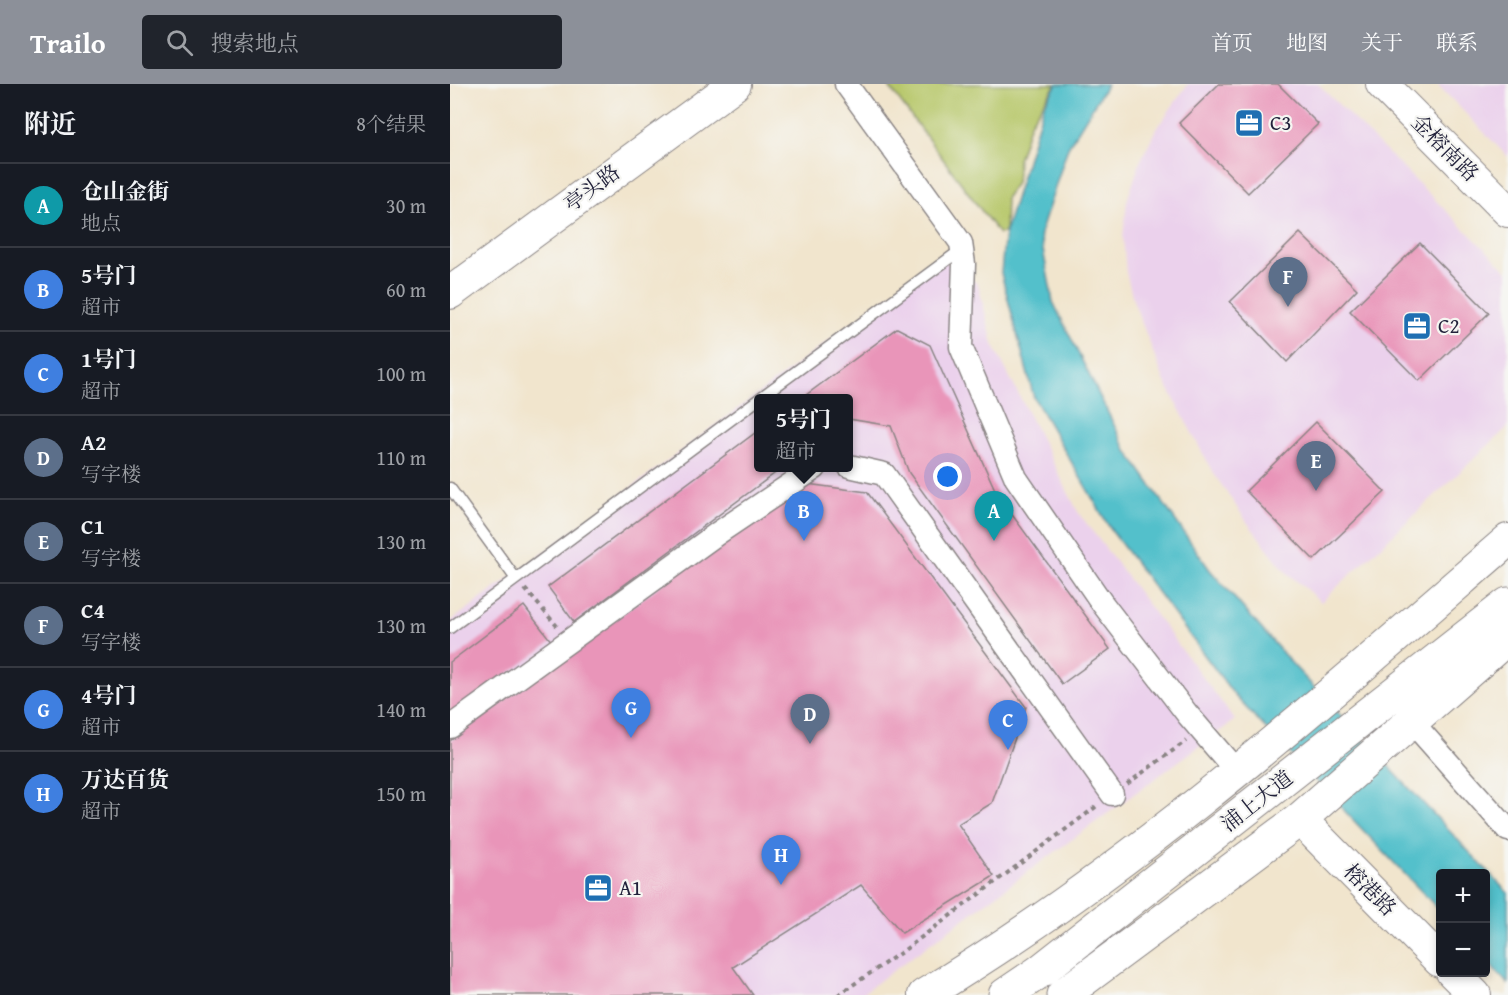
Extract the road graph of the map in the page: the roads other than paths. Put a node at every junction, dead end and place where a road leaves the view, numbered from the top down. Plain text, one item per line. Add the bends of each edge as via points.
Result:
1 (735, 84) edge
2 (846, 84) edge
3 (1382, 84) edge
4 (1508, 211) edge
5 (962, 249) junction
6 (450, 293) edge
7 (766, 394) edge
8 (754, 403) edge
9 (853, 467) edge
10 (809, 472) edge
11 (450, 488) edge
12 (1508, 540) edge
13 (516, 579) junction
14 (1508, 604) edge
15 (450, 628) edge
16 (1508, 637) edge
17 (1413, 723) junction
18 (450, 727) edge
19 (1237, 772) junction
20 (1113, 794) road end
21 (1300, 819) junction
22 (1508, 830) edge
23 (1436, 957) edge
24 (1457, 977) edge
25 (924, 995) edge
26 (1005, 995) edge
27 (1063, 995) edge
28 (1475, 995) edge

1 - 6 main road, 亭头路
2 - 5 street
3 - 4 main road, 金榕南路
5 - 7 lane
5 - 19 street via 961,347 1016,478 1102,603
8 - 13 lane
9 - 20 street via 884,474
10 - 18 street via 717,533
11 - 13 lane
12 - 19 main road
13 - 15 lane
14 - 26 main road, 浦上大道 via 1040,972
16 - 17 main road, 浦上大道
17 - 21 main road, 浦上大道
17 - 22 street
19 - 25 main road via 1080,891
21 - 23 main road, 榕港路
21 - 27 main road, 浦上大道
24 - 28 main road

